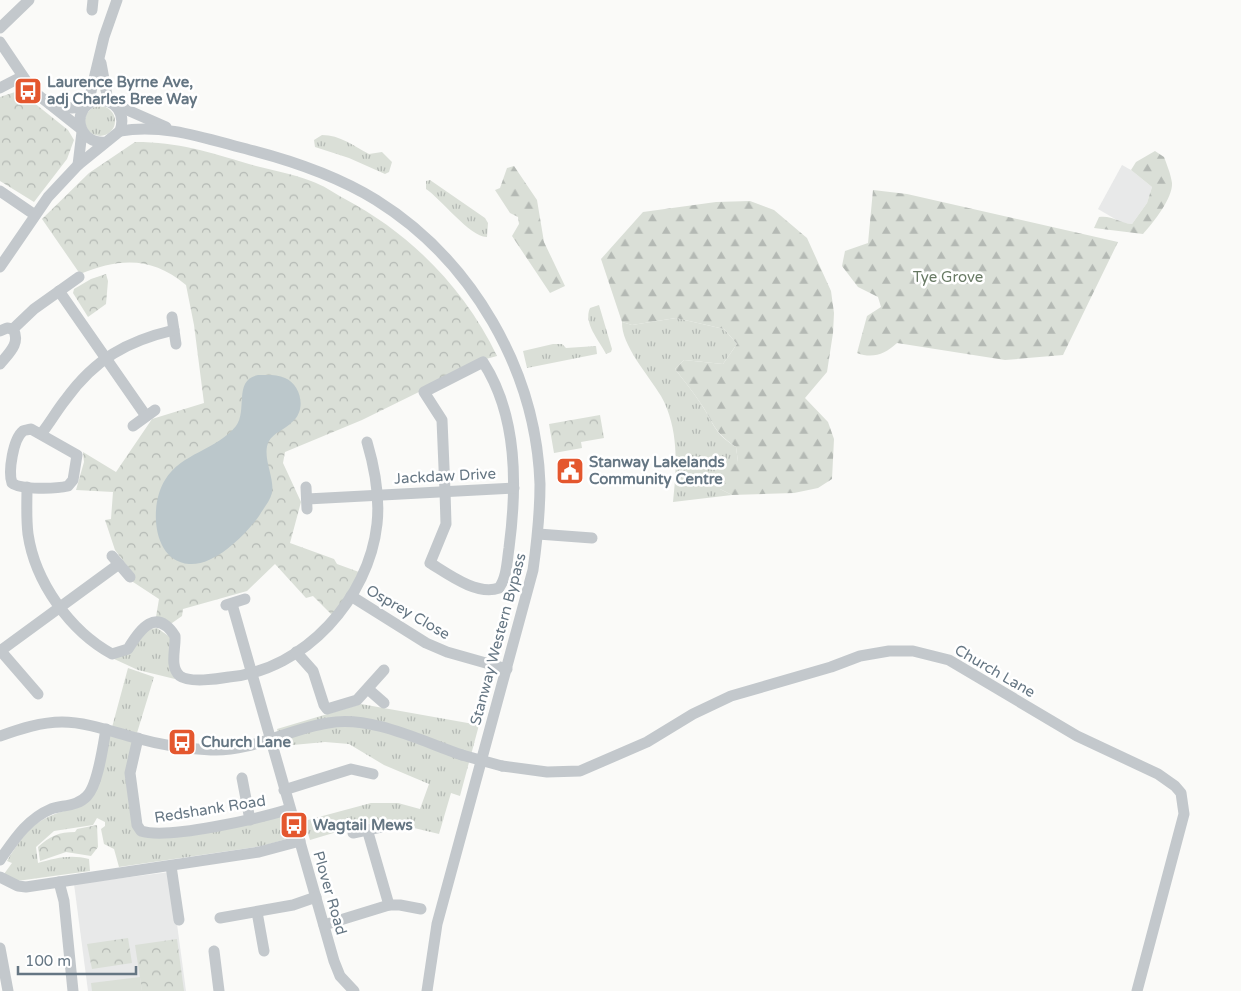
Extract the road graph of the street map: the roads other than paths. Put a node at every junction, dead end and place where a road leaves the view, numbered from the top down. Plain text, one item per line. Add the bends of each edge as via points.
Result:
1 (29, 0) edge
2 (117, 0) edge
3 (0, 28) edge
4 (0, 42) edge
5 (100, 51) junction
6 (21, 77) junction
7 (0, 88) edge
8 (49, 103) junction
9 (112, 103) junction
10 (86, 106) junction
11 (172, 130) junction
12 (82, 131) junction
13 (120, 131) junction
14 (106, 142) junction
15 (78, 165) junction
16 (0, 191) edge
17 (35, 215) junction
18 (0, 268) edge
19 (79, 277) dead end
20 (59, 291) junction
21 (172, 317) dead end
22 (13, 329) junction
23 (174, 330) junction
24 (0, 331) edge
25 (176, 344) dead end
26 (105, 357) junction
27 (0, 364) edge
28 (133, 426) dead end
29 (41, 434) junction
30 (367, 442) dead end
31 (27, 487) junction
32 (514, 488) junction
33 (446, 491) junction
34 (378, 495) junction
35 (307, 498) dead end
36 (538, 534) junction
37 (592, 538) dead end
38 (130, 577) dead end
39 (351, 596) junction
40 (246, 599) dead end
41 (61, 608) junction
42 (0, 650) edge
43 (296, 652) junction
44 (507, 669) junction
45 (384, 670) dead end
46 (251, 673) junction
47 (368, 689) junction
48 (38, 694) dead end
49 (384, 703) dead end
50 (106, 730) junction
51 (0, 736) edge
52 (138, 738) junction
53 (270, 740) junction
54 (373, 774) dead end
55 (242, 778) dead end
56 (284, 790) junction
57 (290, 809) junction
58 (250, 820) junction
59 (381, 827) dead end
60 (367, 829) junction
61 (353, 833) dead end
62 (300, 841) junction
63 (0, 860) edge
64 (171, 866) junction
65 (0, 878) edge
66 (59, 882) junction
67 (316, 897) junction
68 (389, 906) junction
69 (420, 909) dead end
70 (257, 912) junction
71 (220, 918) dead end
72 (179, 920) dead end
73 (324, 925) junction
74 (0, 948) edge
75 (214, 951) dead end
76 (264, 951) dead end
77 (348, 989) edge
78 (8, 991) edge
79 (73, 991) edge
80 (219, 991) edge
81 (427, 991) edge
82 (1137, 991) edge

1 - 3 street
2 - 5 street
4 - 6 street
5 - 9 street via 102,76
5 - 10 street
6 - 7 street
6 - 8 street via 33,92
8 - 10 street via 72,108
8 - 12 street
9 - 10 street via 97,100
9 - 11 street, Stanway Western Bypass
9 - 13 street via 122,118
10 - 12 street via 79,120
11 - 13 street, Stanway Western Bypass
11 - 36 street, Stanway Western Bypass via 271,155 346,183 409,224 440,253 494,323 521,384 540,482
12 - 14 street via 95,142
12 - 15 street
13 - 14 street
14 - 15 street
15 - 17 street
16 - 17 street
17 - 18 street
19 - 20 street
20 - 22 street
20 - 26 street
21 - 23 street
22 - 24 street
22 - 27 street via 16,343
23 - 25 street
23 - 26 street via 139,341
26 - 28 street via 150,413
26 - 29 street via 66,398
29 - 31 street via 31,429 23,431 17,440 9,470 15,485
29 - 31 street via 77,455 72,480 68,486 59,488
30 - 34 street
31 - 41 street via 28,535 46,585
32 - 33 street, Jackdaw Drive
32 - 33 street via 505,574 503,583 492,591 472,586 430,563 446,524
32 - 33 street via 507,421 499,391 483,362 424,392 442,420
33 - 34 street, Jackdaw Drive
34 - 35 street, Jackdaw Drive
34 - 39 street via 377,524 367,567
36 - 37 street
36 - 44 street, Stanway Western Bypass via 533,570
38 - 41 street via 115,560
39 - 43 street via 335,619
39 - 44 street, Osprey Close via 426,643
40 - 46 street, Plover Road via 228,605
41 - 42 street
41 - 46 street via 99,647 112,654 128,649 140,629 153,622 164,624 175,636 174,666 180,676 214,679
42 - 48 street
43 - 46 street
43 - 47 street via 313,671 327,709 356,700
44 - 81 street, Stanway Western Bypass via 437,924
45 - 47 street
46 - 53 street, Plover Road
47 - 49 street
50 - 51 street via 64,722 39,724
50 - 52 street
50 - 63 street via 87,796 74,804 51,809 25,825
52 - 53 street via 187,749 214,750
52 - 58 street, Redshank Road via 130,773 137,825 141,831 154,834
53 - 56 street, Plover Road
53 - 82 street, Church Lane, bridge via 329,722 360,722 502,766 547,772 580,771 647,742 731,696 860,656 890,650 935,655 981,678 1077,736 1158,774 1181,793 1184,814
54 - 56 street via 351,769
55 - 58 street
56 - 57 street, Plover Road
57 - 58 street, Redshank Road
57 - 62 street, Plover Road
59 - 60 street
60 - 61 street
60 - 68 street
62 - 64 street via 259,852
62 - 67 street, Plover Road
64 - 66 street
64 - 72 street
65 - 66 street via 22,887
66 - 79 street via 64,901
67 - 70 street
67 - 73 street, Plover Road
68 - 69 street
68 - 73 street
70 - 71 street
70 - 76 street
73 - 77 street, Plover Road via 334,961
74 - 78 street
75 - 80 street

